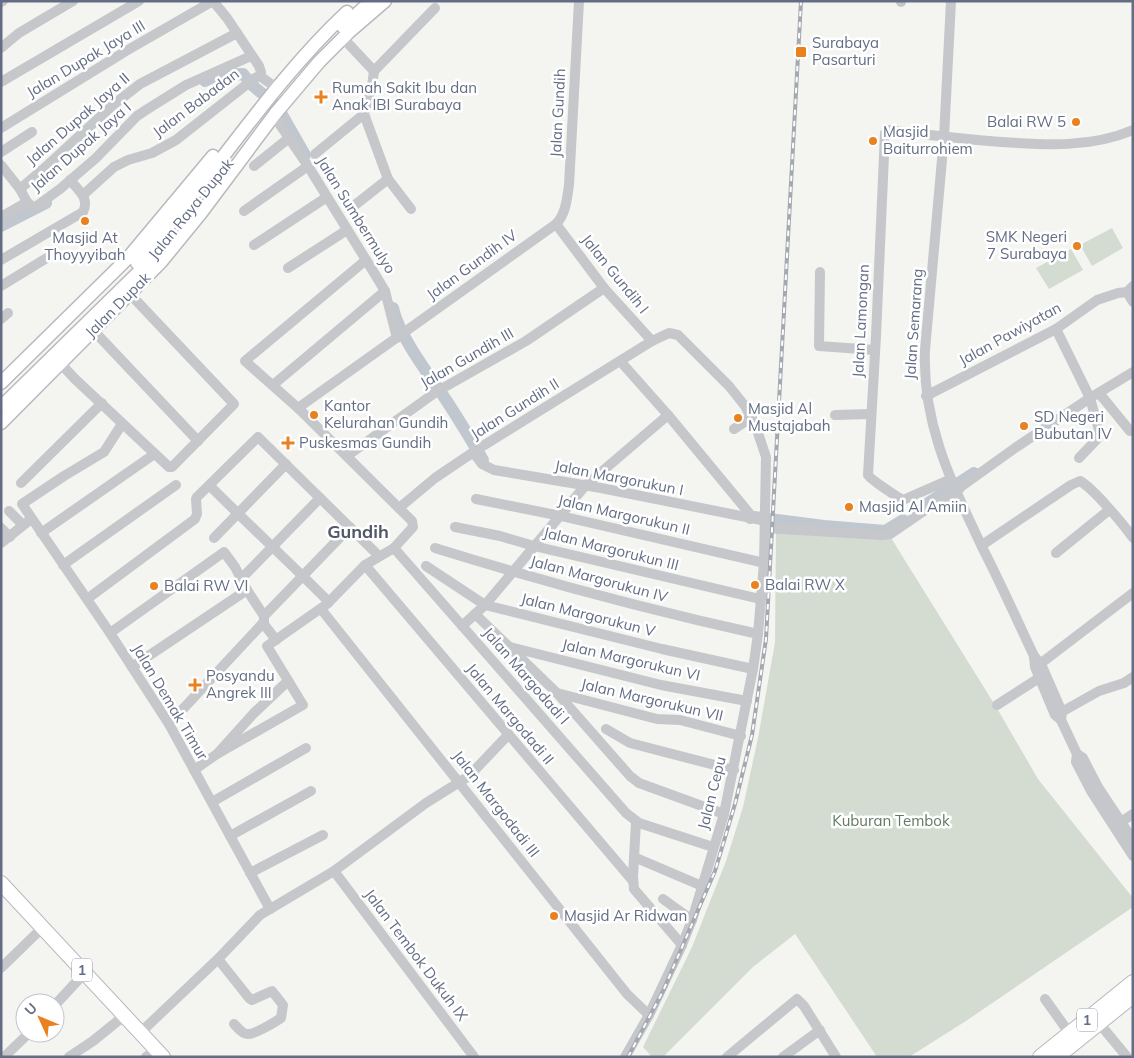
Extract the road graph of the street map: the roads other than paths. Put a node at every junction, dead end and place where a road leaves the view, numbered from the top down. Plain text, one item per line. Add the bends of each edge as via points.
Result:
1 (73, 1) edge
2 (139, 1) edge
3 (213, 1) edge
4 (348, 1) edge
5 (359, 1) edge
6 (371, 1) edge
7 (385, 1) edge
8 (579, 1) edge
9 (951, 1) edge
10 (435, 8) dead end
11 (237, 33) junction
12 (343, 38) junction
13 (320, 40) junction
14 (1, 48) edge
15 (251, 56) junction
16 (374, 71) junction
17 (258, 77) junction
18 (1, 82) edge
19 (271, 101) junction
20 (364, 114) junction
21 (1, 128) edge
22 (1133, 130) edge
23 (32, 132) dead end
24 (289, 138) junction
25 (944, 138) junction
26 (1, 152) edge
27 (315, 154) dead end
28 (1, 165) edge
29 (254, 166) dead end
30 (308, 166) junction
31 (388, 179) junction
32 (72, 183) junction
33 (20, 189) junction
34 (83, 195) junction
35 (327, 197) junction
36 (27, 202) junction
37 (355, 205) dead end
38 (411, 208) dead end
39 (244, 211) dead end
40 (1, 217) edge
41 (556, 224) junction
42 (347, 230) junction
43 (254, 245) dead end
44 (50, 256) dead end
45 (1, 260) edge
46 (366, 260) junction
47 (288, 268) dead end
48 (820, 272) dead end
49 (1, 286) edge
50 (604, 288) junction
51 (1130, 289) edge
52 (384, 291) junction
53 (101, 292) junction
54 (130, 294) junction
55 (1133, 302) edge
56 (1056, 329) junction
57 (92, 330) junction
58 (401, 335) junction
59 (652, 342) junction
60 (875, 350) junction
61 (621, 362) junction
62 (60, 363) junction
63 (1133, 372) edge
64 (1, 383) edge
65 (272, 385) junction
66 (1, 395) edge
67 (926, 396) junction
68 (1094, 396) junction
69 (102, 403) junction
70 (1, 407) edge
71 (298, 408) junction
72 (871, 414) junction
73 (668, 415) junction
74 (836, 415) dead end
75 (752, 417) junction
76 (1, 423) edge
77 (120, 426) dead end
78 (734, 429) dead end
79 (1130, 431) dead end
80 (198, 441) junction
81 (475, 451) junction
82 (153, 455) dead end
83 (346, 456) junction
84 (1079, 458) dead end
85 (286, 464) junction
86 (20, 483) dead end
87 (176, 485) dead end
88 (587, 485) junction
89 (210, 486) junction
90 (954, 486) junction
91 (320, 498) junction
92 (476, 499) dead end
93 (398, 508) junction
94 (1110, 510) junction
95 (9, 511) dead end
96 (237, 514) junction
97 (561, 516) junction
98 (750, 517) junction
99 (766, 521) junction
100 (27, 522) junction
101 (350, 527) junction
102 (455, 527) dead end
103 (1, 528) edge
104 (41, 533) junction
105 (214, 538) dead end
106 (1133, 538) edge
107 (6, 540) edge
108 (982, 545) junction
109 (534, 546) junction
110 (272, 547) junction
111 (394, 548) junction
112 (435, 548) dead end
113 (1056, 553) dead end
114 (380, 556) junction
115 (764, 563) junction
116 (63, 565) junction
117 (365, 565) junction
118 (426, 566) dead end
119 (513, 572) junction
120 (303, 576) junction
121 (241, 579) junction
122 (246, 590) junction
123 (1133, 593) edge
124 (87, 599) junction
125 (760, 599) junction
126 (485, 605) junction
127 (325, 606) junction
128 (475, 614) junction
129 (264, 620) junction
130 (462, 626) junction
131 (110, 633) junction
132 (758, 634) junction
133 (272, 643) junction
134 (509, 646) junction
135 (1037, 662) junction
136 (132, 667) junction
137 (753, 669) junction
138 (1133, 677) edge
139 (1039, 678) junction
140 (288, 681) junction
141 (558, 693) junction
142 (748, 701) junction
143 (997, 705) dead end
144 (1060, 716) junction
145 (169, 724) junction
146 (606, 729) dead end
147 (508, 735) junction
148 (741, 736) junction
149 (306, 748) dead end
150 (216, 754) junction
151 (1077, 754) junction
152 (194, 770) junction
153 (734, 770) junction
154 (459, 782) junction
155 (311, 791) dead end
156 (212, 802) junction
157 (724, 814) junction
158 (1133, 814) edge
159 (636, 822) junction
160 (1121, 822) junction
161 (323, 835) dead end
162 (230, 836) junction
163 (1133, 840) edge
164 (713, 847) junction
165 (1133, 856) edge
166 (634, 857) junction
167 (334, 871) junction
168 (250, 873) junction
169 (633, 880) junction
170 (1, 883) edge
171 (702, 886) junction
172 (1, 896) edge
173 (663, 899) dead end
174 (270, 909) junction
175 (692, 920) junction
176 (37, 933) junction
177 (682, 945) junction
178 (218, 959) junction
179 (1, 968) edge
180 (79, 979) junction
181 (1133, 982) edge
182 (65, 994) edge
183 (1133, 996) edge
184 (1045, 998) dead end
185 (649, 1015) junction
186 (119, 1020) junction
187 (1100, 1023) junction
188 (234, 1024) dead end
189 (820, 1030) junction
190 (140, 1032) junction
191 (1070, 1034) junction
192 (19, 1043) edge
193 (153, 1056) edge
194 (4, 1057) edge
195 (69, 1057) edge
196 (474, 1057) edge
197 (625, 1057) edge
198 (727, 1057) edge
199 (783, 1057) edge
200 (836, 1057) edge
201 (1040, 1057) edge
202 (1057, 1057) edge
203 (1127, 1057) edge

1 - 14 street via 19,33
2 - 18 street
3 - 11 street
3 - 21 street, Jalan Dupak Jaya III via 126,50
4 - 13 main road, Jalan Dupak
5 - 13 main road, Jalan Raya Dupak
6 - 13 main road, Jalan Raya Dupak
7 - 12 main road, Jalan Dupak
8 - 41 street, Jalan Gundih via 568,192 562,217
9 - 25 street, Jalan Semarang
10 - 16 street
11 - 15 street
11 - 33 street, Jalan Dupak Jaya II via 140,84
12 - 16 street
12 - 19 main road, Jalan Dupak
13 - 19 main road, Jalan Raya Dupak
13 - 19 main road, Jalan Dupak
15 - 17 street via 260,67
15 - 32 street, Jalan Dupak Jaya I via 186,86 137,116
16 - 20 street
17 - 19 street, Jalan Babadan
17 - 34 street, Jalan Babadan via 176,140 114,167
19 - 24 street, Jalan Sumbermulyo
19 - 53 main road, Jalan Raya Dupak via 131,270
19 - 54 main road, Jalan Dupak via 188,230
19 - 70 main road, Jalan Raya Dupak via 171,238
20 - 27 street
20 - 31 street
22 - 25 street via 1105,140 1067,144
23 - 26 street
24 - 29 street
24 - 30 street, Jalan Sumbermulyo
25 - 60 street, Jalan Lamongan via 890,130 885,133
25 - 67 street, Jalan Semarang via 925,350
28 - 33 street, Jalan Dupak Jaya I
30 - 35 street, Jalan Sumbermulyo
30 - 39 street
31 - 37 street
31 - 38 street
32 - 34 street
32 - 36 street, Jalan Dupak Jaya I via 34,208
33 - 36 street, Jalan Dupak Jaya I
34 - 45 street via 86,206 82,214
35 - 42 street, Jalan Sumbermulyo
35 - 43 street
36 - 40 street
41 - 50 street, Jalan Gundih I
41 - 58 street, Jalan Gundih IV
42 - 46 street, Jalan Sumbermulyo
42 - 47 street
44 - 49 street
46 - 52 street, Jalan Sumbermulyo
46 - 65 street via 246,361
48 - 60 street via 819,346
50 - 59 street, Jalan Gundih I
50 - 83 street, Jalan Gundih III via 526,341 439,390
51 - 55 street
51 - 56 street, Jalan Pawiyatan via 1097,300
52 - 58 street, Jalan Sumbermulyo
52 - 65 street
53 - 64 main road, Jalan Dupak
53 - 66 main road, Jalan Raya Dupak
54 - 57 main road, Jalan Dupak
54 - 80 street via 234,404
56 - 67 street, Jalan Pawiyatan
56 - 68 street
57 - 62 main road, Jalan Dupak
57 - 80 street
58 - 71 street, Jalan Gundih IV
59 - 61 street, Jalan Gundih II
59 - 75 street, Jalan Gundih II via 668,333 678,335 728,386
60 - 72 street, Jalan Lamongan
61 - 73 street
61 - 81 street, Jalan Gundih II
62 - 69 street
62 - 76 main road, Jalan Dupak
63 - 68 street
65 - 71 street
67 - 90 street, Jalan Semarang via 936,438
68 - 79 street
68 - 84 street via 1100,434
68 - 90 street via 962,486
69 - 80 street via 170,468
69 - 86 street
71 - 83 street
72 - 74 street
72 - 90 street, Jalan Lamongan via 867,473 870,479 903,500
73 - 88 street
73 - 98 street
75 - 78 street
75 - 99 street, Jalan Cepu via 766,454
77 - 100 street via 104,452 22,503
81 - 88 street, Jalan Margorukun I via 482,464 494,470
81 - 93 street, Jalan Gundih II
82 - 104 street
83 - 93 street
85 - 89 street via 257,438
85 - 91 street
85 - 96 street
87 - 116 street
88 - 97 street
88 - 98 street, Jalan Margorukun I
89 - 96 street, Jalan Margodadi III
89 - 124 street via 196,499 195,519
90 - 99 street, Jalan Margorukun I via 951,497 930,506 886,535
90 - 108 street, Jalan Semarang
91 - 101 street
91 - 110 street
92 - 97 street, Jalan Margorukun II
93 - 111 street via 414,527
94 - 106 street
94 - 108 street via 1082,482 1074,482
94 - 113 street
95 - 100 street
96 - 105 street
96 - 110 street, Jalan Margodadi III
97 - 109 street
97 - 115 street, Jalan Margorukun II
98 - 99 street, Jalan Margorukun I
99 - 115 street, Jalan Cepu
100 - 104 street, Jalan Demak Timur
100 - 107 street
101 - 114 street
101 - 120 street
102 - 109 street, Jalan Margorukun III
103 - 107 street
104 - 116 street, Jalan Demak Timur
108 - 135 street, Jalan Semarang
109 - 119 street
109 - 125 street, Jalan Margorukun III
110 - 120 street, Jalan Margodadi III
110 - 121 street
111 - 114 street
111 - 130 street, Jalan Margodadi I
112 - 119 street, Jalan Margorukun IV
114 - 117 street
115 - 125 street, Jalan Cepu
116 - 124 street, Jalan Demak Timur
117 - 127 street
117 - 147 street, Jalan Margodadi II
118 - 126 street, Jalan Margorukun V
119 - 126 street
119 - 132 street, Jalan Margorukun IV
120 - 127 street, Jalan Margodadi III
120 - 129 street
121 - 122 street
121 - 131 street via 224,552
122 - 129 street
122 - 136 street
123 - 135 street
124 - 131 street, Jalan Demak Timur
125 - 132 street, Jalan Cepu
126 - 128 street
126 - 137 street, Jalan Margorukun V
127 - 133 street
127 - 154 street, Jalan Margodadi III
128 - 130 street
128 - 134 street
129 - 133 street
129 - 145 street
130 - 159 street, Jalan Margodadi I
131 - 136 street, Jalan Demak Timur
132 - 137 street, Jalan Cepu
133 - 140 street
134 - 141 street
134 - 142 street, Jalan Margorukun VI via 661,685
135 - 139 street, Jalan Semarang
135 - 144 street, Jalan Semarang
136 - 145 street, Jalan Demak Timur
137 - 142 street, Jalan Cepu
138 - 144 street via 1099,691
139 - 143 street
139 - 144 street, Jalan Semarang
140 - 150 street
140 - 150 street via 303,705
141 - 148 street, Jalan Margorukun VII via 657,719 680,720
141 - 157 street via 634,779
142 - 148 street, Jalan Cepu
144 - 151 street, Jalan Semarang
145 - 152 street, Jalan Demak Timur
146 - 153 street via 630,743
147 - 154 street
147 - 169 street, Jalan Margodadi II
148 - 153 street, Jalan Cepu
149 - 156 street
150 - 152 street
151 - 160 street, Jalan Semarang via 1083,758
151 - 165 street, Jalan Semarang via 1076,762 1091,791
152 - 156 street, Jalan Demak Timur
153 - 157 street, Jalan Cepu
154 - 167 street
154 - 185 street, Jalan Margodadi III via 627,994
155 - 162 street
156 - 162 street, Jalan Demak Timur
157 - 164 street, Jalan Cepu
158 - 160 street
159 - 164 street
159 - 166 street
160 - 163 street, Jalan Semarang
161 - 168 street
162 - 168 street, Jalan Demak Timur
164 - 171 street, Jalan Cepu
166 - 169 street
166 - 171 street
167 - 174 street
167 - 196 street, Jalan Tembok Dukuh IX
168 - 174 street, Jalan Demak Timur
169 - 177 street, Jalan Margodadi II via 636,892
170 - 190 highway, 1
171 - 175 street, Jalan Cepu
172 - 176 highway, 1
173 - 175 street
174 - 178 street
175 - 177 street, Jalan Cepu
176 - 179 street
176 - 180 highway, 1
177 - 185 street, Jalan Cepu
178 - 188 street via 249,998 252,1000 272,991 283,1005 280,1018 249,1034
178 - 190 street
180 - 182 street
180 - 186 highway, 1
181 - 191 highway, 1
183 - 187 highway, 1
184 - 191 street
185 - 197 street, Jalan Cepu
186 - 193 highway, 1
186 - 195 street
187 - 202 highway, 1
187 - 203 street
189 - 198 street via 800,1000 794,1000
189 - 199 street
189 - 200 street
190 - 193 highway, 1
191 - 201 highway, 1
192 - 194 street

